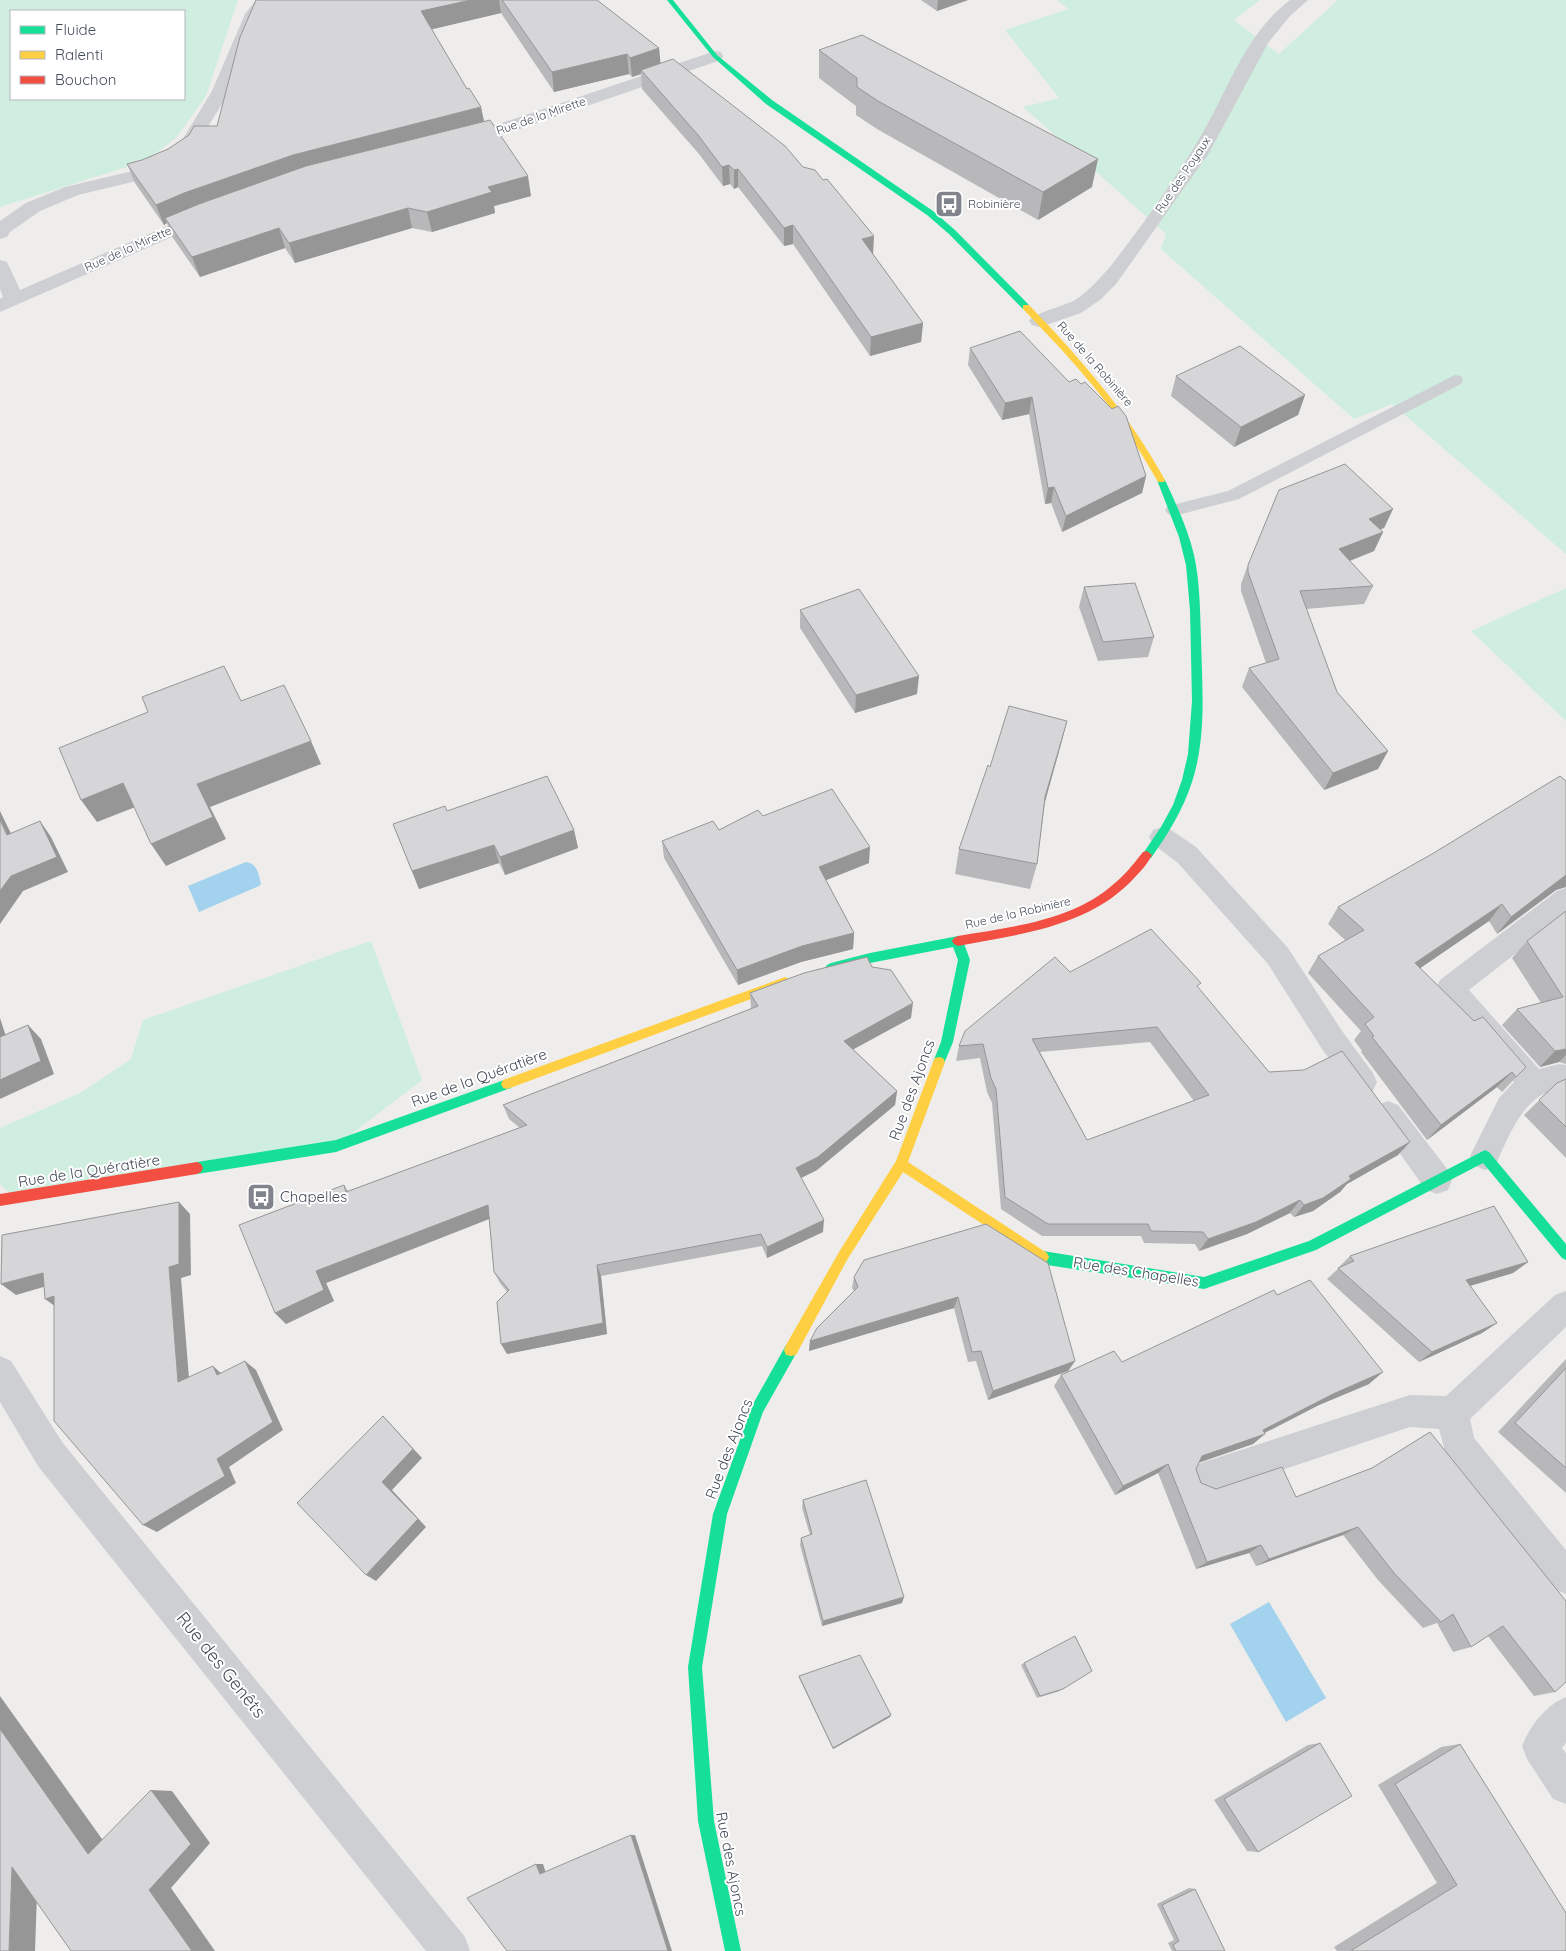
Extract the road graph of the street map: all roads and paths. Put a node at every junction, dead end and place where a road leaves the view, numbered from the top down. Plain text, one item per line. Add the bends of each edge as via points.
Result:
1 (264, 0) edge
2 (670, 0) edge
3 (1300, 0) edge
4 (715, 56) junction
5 (444, 145) edge
6 (216, 211) edge
7 (0, 233) edge
8 (0, 266) edge
9 (7, 303) edge
10 (1039, 322) junction
11 (1455, 380) dead end
12 (1174, 510) junction
13 (1162, 837) junction
14 (1566, 900) edge
15 (957, 942) junction
16 (821, 971) edge
17 (793, 979) edge
18 (1566, 1078) edge
19 (1533, 1083) junction
20 (1485, 1156) junction
21 (901, 1164) junction
22 (1437, 1180) junction
23 (0, 1200) edge
24 (1566, 1254) edge
25 (1566, 1306) edge
26 (0, 1372) edge
27 (1452, 1413) junction
28 (1204, 1479) edge
29 (1566, 1577) edge
30 (1566, 1715) edge
31 (1566, 1786) edge
32 (451, 1951) edge
33 (733, 1951) edge

1 - 7 street via 253,14 221,91 185,150 168,163 143,174 72,192 33,207
2 - 4 street, Rue de la Robinière
3 - 10 street, Rue des Poyaux via 1267,30 1195,160 1118,269 1092,297 1065,314
4 - 5 street, Rue de la Mirette via 490,133
4 - 10 street, Rue de la Robinière via 769,102 930,213
6 - 9 street, Rue de la Mirette
8 - 9 street
10 - 12 street, Rue de la Robinière via 1115,406 1145,448
11 - 12 lane via 1234,495
12 - 13 street, Rue de la Robinière via 1189,555 1198,688 1197,738 1190,774
13 - 15 street, Rue de la Robinière via 1108,896 1080,912 1051,922
13 - 22 street via 1187,855 1278,956 1332,1040
14 - 19 street via 1450,988
15 - 16 street
15 - 21 street, Rue des Ajoncs via 964,960 947,1042
17 - 23 street, Rue de la Quératière via 336,1146
18 - 19 street
19 - 20 street via 1509,1107
20 - 22 street, Rue des Chapelles
20 - 24 street
21 - 22 street, Rue des Chapelles via 1047,1259 1204,1283 1312,1246
21 - 33 street, Rue des Ajoncs via 843,1256 758,1409 720,1514 695,1667 706,1821
25 - 27 street
26 - 32 street, Rue des Genêts via 50,1454
27 - 28 street via 1410,1411
27 - 29 street via 1460,1446
30 - 31 street via 1540,1746

